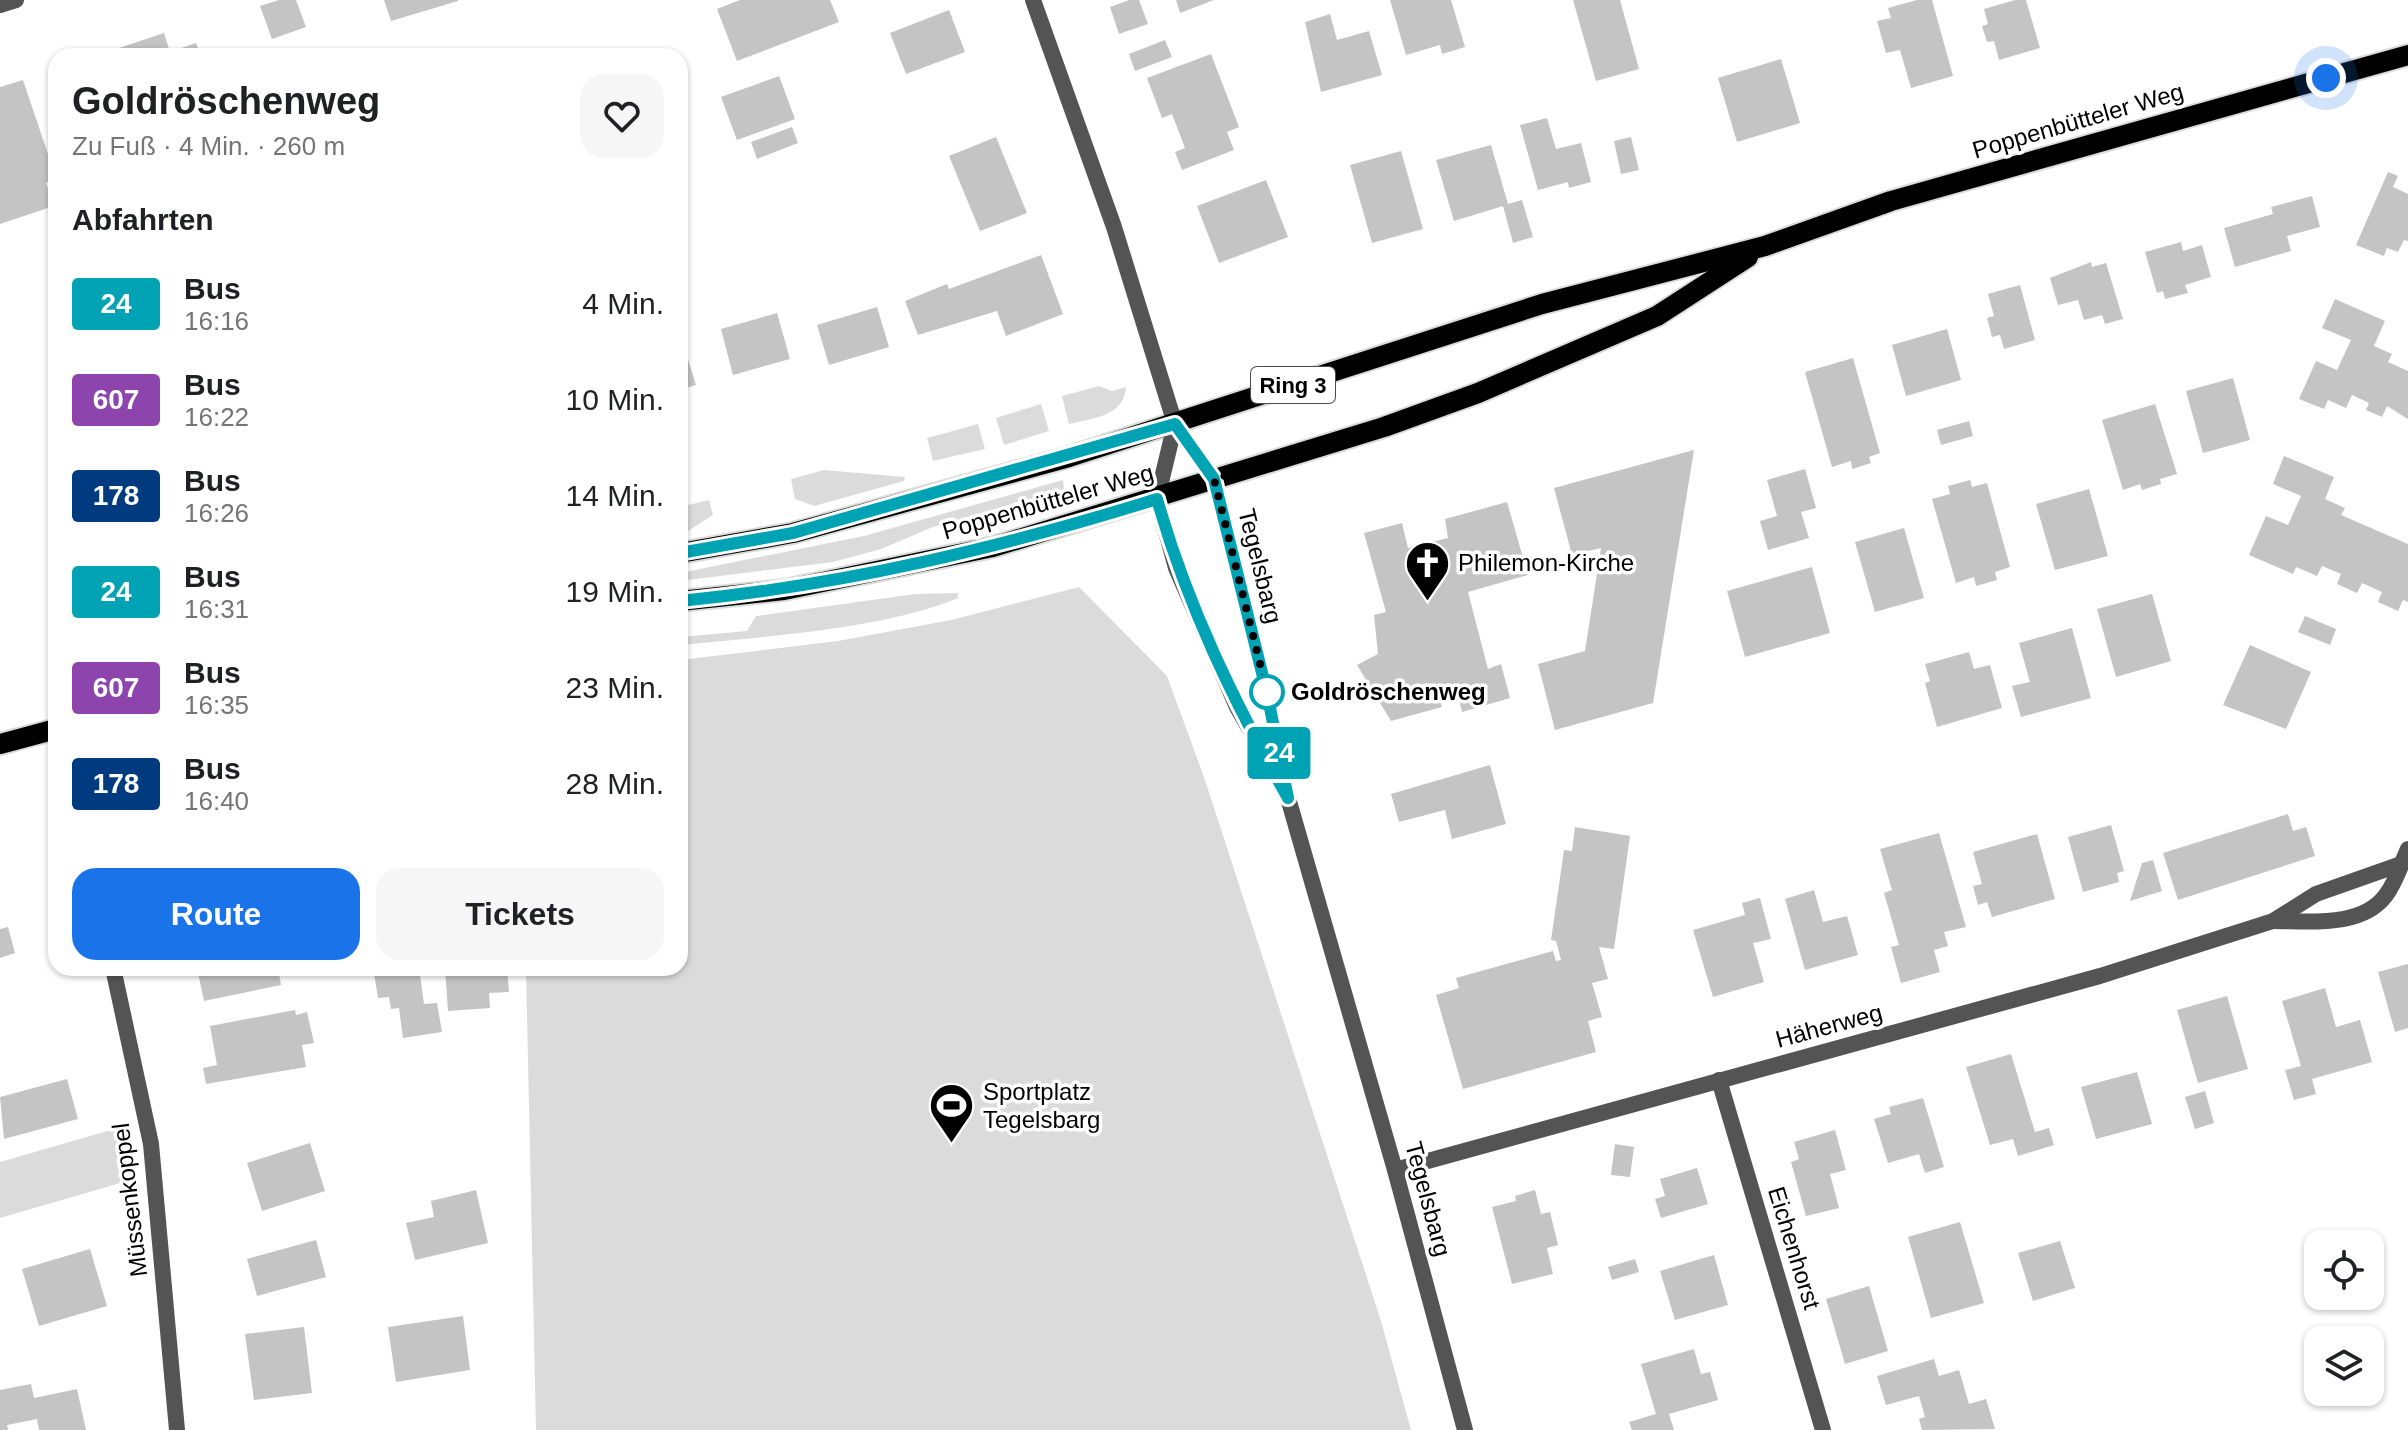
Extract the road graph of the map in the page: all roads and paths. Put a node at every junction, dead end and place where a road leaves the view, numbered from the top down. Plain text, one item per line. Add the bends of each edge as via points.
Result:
1 (16, 0) edge
2 (1033, 0) edge
3 (0, 5) edge
4 (2408, 55) edge
5 (1765, 246) junction
6 (1175, 424) junction
7 (1214, 479) junction
8 (1157, 499) junction
9 (688, 552) edge
10 (688, 600) edge
11 (48, 731) edge
12 (0, 744) edge
13 (1288, 798) junction
14 (2404, 857) edge
15 (2273, 921) junction
16 (115, 976) edge
17 (1719, 1080) junction
18 (1395, 1170) junction
19 (177, 1430) edge
20 (1465, 1430) edge
21 (1823, 1430) edge

1 - 3 street
2 - 6 street via 1114,227
4 - 5 main road, Poppenbütteler Weg / Ring 3 via 1891,201
5 - 6 main road, Poppenbütteler Weg / Ring 3 via 1542,304
5 - 7 main road, Poppenbütteler Weg / Ring 3 via 1657,316 1563,357 1384,427
6 - 7 street, Tegelsbarg
6 - 8 street, Tegelsbarg
6 - 9 main road, Poppenbütteler Weg / Ring 3 via 793,533
7 - 8 main road, Poppenbütteler Weg / Ring 3
7 - 13 street, Tegelsbarg
8 - 10 main road, Poppenbütteler Weg / Ring 3 via 906,568
8 - 13 street, Tegelsbarg via 1176,568 1237,707
11 - 12 main road
13 - 18 street, Tegelsbarg
14 - 15 street, Häherweg via 2316,894
14 - 15 street, Häherweg via 2386,896 2364,913 2331,921
15 - 17 street, Häherweg via 2100,976
16 - 19 street, Müssenkoppel via 151,1144
17 - 18 street, Häherweg
17 - 21 street, Eichenhorst
18 - 20 street, Tegelsbarg

